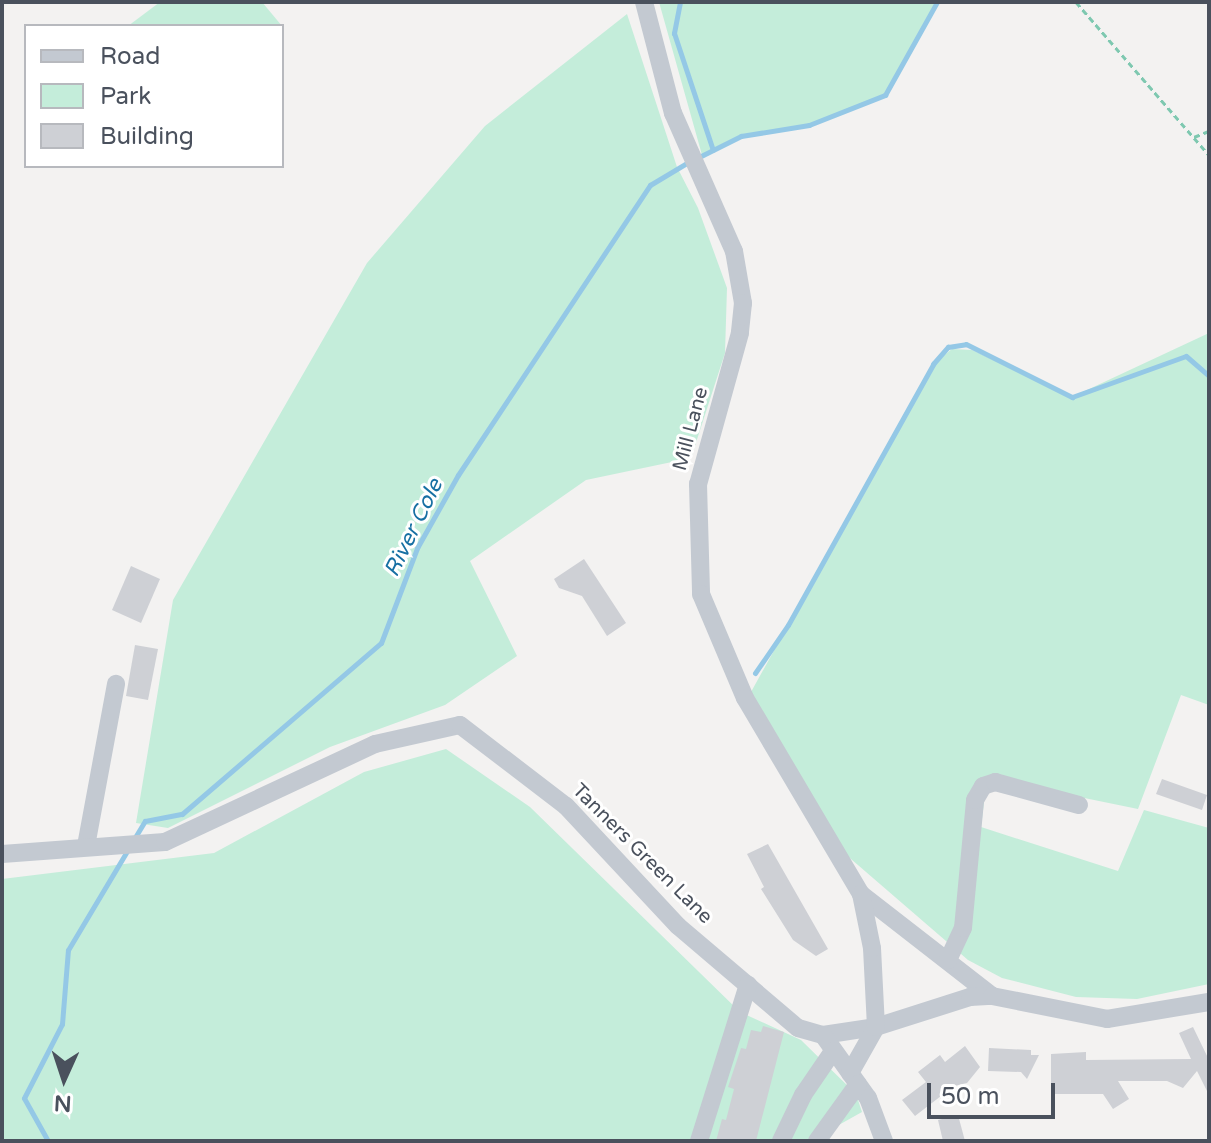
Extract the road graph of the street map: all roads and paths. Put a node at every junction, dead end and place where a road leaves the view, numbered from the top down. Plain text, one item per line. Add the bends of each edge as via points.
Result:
1 (644, 2) edge
2 (1076, 2) edge
3 (1209, 131) edge
4 (1194, 137) junction
5 (1209, 155) edge
6 (116, 684) dead end
7 (1079, 805) dead end
8 (86, 846) junction
9 (2, 854) edge
10 (861, 894) junction
11 (948, 960) junction
12 (748, 985) junction
13 (992, 996) junction
14 (1209, 1002) edge
15 (876, 1027) junction
16 (828, 1043) junction
17 (854, 1079) junction
18 (699, 1141) edge
19 (781, 1141) edge
20 (817, 1141) edge
21 (884, 1141) edge

1 - 10 street, Mill Lane via 673,113 734,251 743,303 740,333 698,484 701,594 745,698
2 - 4 path
3 - 4 path
4 - 5 path
6 - 8 street
7 - 11 street via 995,782 983,786 975,800 963,928
8 - 9 street, Tanners Green Lane
8 - 12 street, Tanners Green Lane via 165,842 375,744 460,725 566,806 678,926
10 - 11 street, Mill Lane
10 - 15 street, Mill Lane via 872,948
11 - 13 street, Mill Lane
12 - 16 street, Tanners Green Lane via 798,1028
12 - 18 street
13 - 14 street via 1107,1019
13 - 15 street via 949,1000
15 - 16 street
15 - 17 street
16 - 17 street
16 - 19 street
17 - 20 street
17 - 21 street

